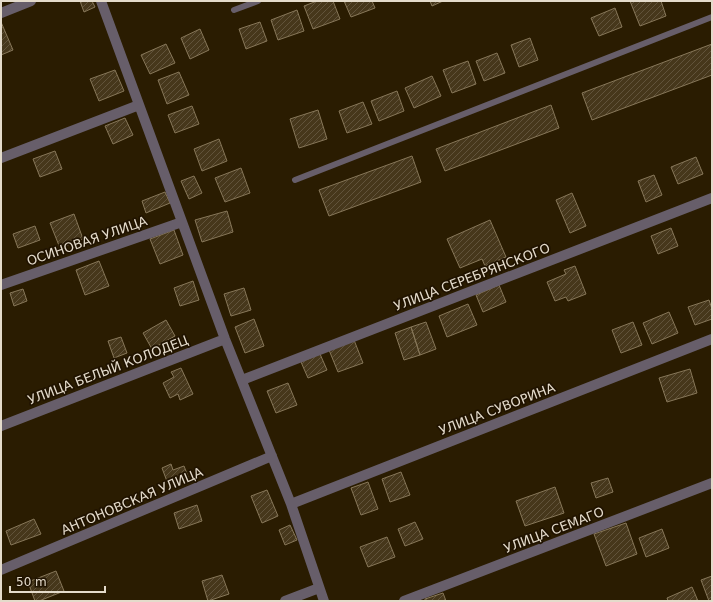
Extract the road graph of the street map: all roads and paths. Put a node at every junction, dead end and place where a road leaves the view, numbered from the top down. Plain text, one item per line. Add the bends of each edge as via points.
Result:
1 (31, 1) edge
2 (101, 1) edge
3 (258, 1) edge
4 (234, 10) dead end
5 (1, 13) edge
6 (712, 17) edge
7 (139, 105) junction
8 (1, 158) edge
9 (295, 180) dead end
10 (712, 198) edge
11 (182, 222) junction
12 (1, 285) edge
13 (225, 339) junction
14 (712, 339) edge
15 (242, 380) junction
16 (1, 426) edge
17 (272, 456) junction
18 (712, 483) edge
19 (292, 504) junction
20 (1, 570) edge
21 (319, 588) junction
22 (285, 601) edge
23 (324, 601) edge
24 (404, 601) edge

1 - 5 street
2 - 7 street
3 - 4 lane
6 - 9 lane
7 - 8 street
7 - 11 street
10 - 15 street, УЛИЦА СЕРЕБРЯНСКОГО
11 - 12 street, ОСИНОВАЯ УЛИЦА
11 - 13 street
13 - 15 street
13 - 16 street, УЛИЦА БЕЛЫЙ КОЛОДЕЦ
14 - 19 street, УЛИЦА СУВОРИНА
15 - 17 street
17 - 19 street
17 - 20 street, АНТОНОВСКАЯ УЛИЦА
18 - 24 street, УЛИЦА СЕМАГО
19 - 21 street
21 - 22 street
21 - 23 street

